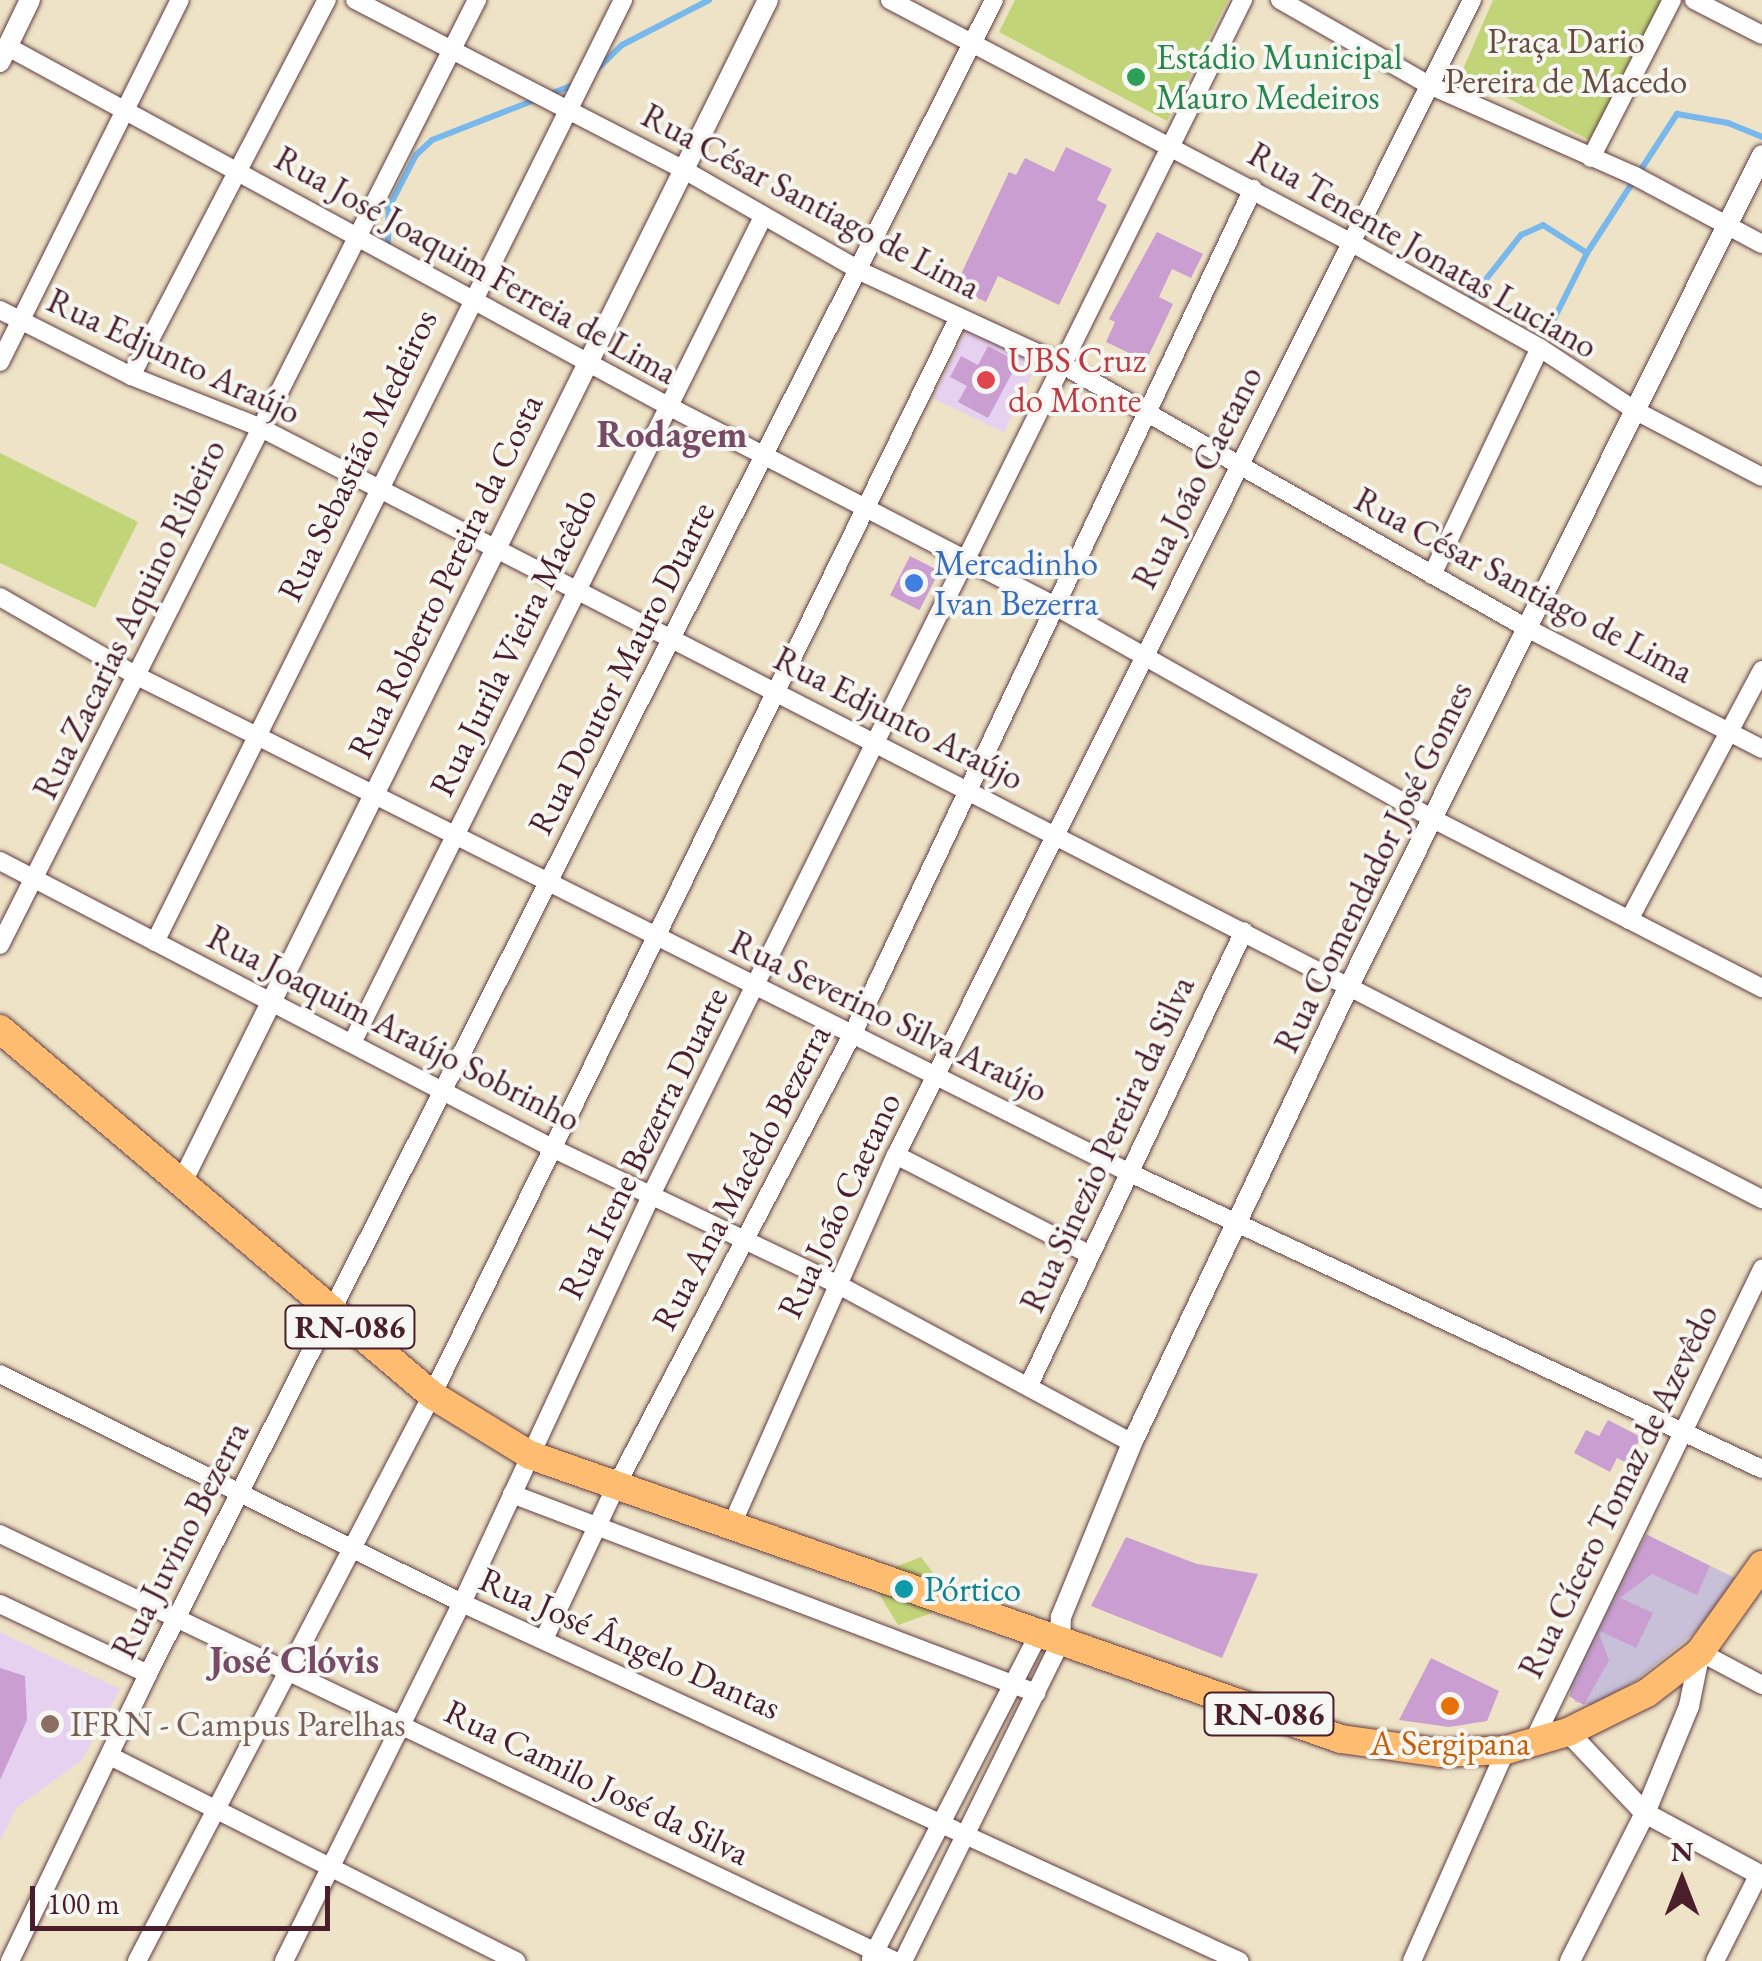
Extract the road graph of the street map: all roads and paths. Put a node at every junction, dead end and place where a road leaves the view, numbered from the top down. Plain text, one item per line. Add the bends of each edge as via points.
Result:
1 (30, 0) edge
2 (180, 0) edge
3 (326, 0) edge
4 (355, 0) edge
5 (477, 0) edge
6 (623, 0) edge
7 (768, 0) edge
8 (890, 0) edge
9 (994, 0) edge
10 (1243, 0) edge
11 (1280, 0) edge
12 (1472, 0) edge
13 (1672, 0) edge
14 (1694, 0) edge
15 (1762, 35) edge
16 (6, 40) edge
17 (974, 41) junction
18 (451, 52) junction
19 (1429, 84) junction
20 (569, 111) junction
21 (122, 113) junction
22 (1166, 143) junction
23 (1762, 155) edge
24 (1591, 158) junction
25 (686, 170) junction
26 (238, 172) junction
27 (1253, 189) junction
28 (762, 218) junction
29 (1726, 225) junction
30 (356, 238) junction
31 (1354, 244) junction
32 (1762, 244) edge
33 (862, 272) junction
34 (472, 298) junction
35 (0, 310) edge
36 (959, 317) junction
37 (21, 320) junction
38 (1540, 348) junction
39 (587, 360) junction
40 (0, 362) edge
41 (1060, 364) junction
42 (131, 376) junction
43 (666, 406) junction
44 (1636, 412) junction
45 (1149, 419) junction
46 (259, 427) junction
47 (766, 455) junction
48 (1239, 468) junction
49 (1762, 477) edge
50 (375, 491) junction
51 (863, 510) junction
52 (490, 549) junction
53 (967, 560) junction
54 (1432, 575) junction
55 (574, 591) junction
56 (0, 596) edge
57 (1056, 607) junction
58 (1525, 627) junction
59 (672, 641) junction
60 (1143, 655) junction
61 (1762, 670) edge
62 (138, 676) junction
63 (774, 691) junction
64 (1731, 732) junction
65 (256, 736) junction
66 (878, 744) junction
67 (1762, 749) edge
68 (968, 789) junction
69 (375, 796) junction
70 (1436, 820) junction
71 (1058, 835) junction
72 (454, 836) junction
73 (0, 862) edge
74 (37, 880) junction
75 (548, 883) junction
76 (1630, 920) junction
77 (1244, 931) junction
78 (656, 938) junction
79 (155, 942) junction
80 (0, 945) edge
81 (757, 985) junction
82 (1348, 988) junction
83 (1762, 988) edge
84 (272, 1001) junction
85 (0, 1029) edge
86 (854, 1031) junction
87 (352, 1042) junction
88 (937, 1075) junction
89 (448, 1091) junction
90 (554, 1149) junction
91 (896, 1155) junction
92 (1130, 1173) junction
93 (182, 1182) junction
94 (651, 1194) junction
95 (1762, 1200) edge
96 (1239, 1219) junction
97 (745, 1238) junction
98 (1088, 1254) junction
99 (1762, 1268) edge
100 (834, 1283) junction
101 (334, 1312) junction
102 (0, 1374) edge
103 (1029, 1385) junction
104 (432, 1396) junction
105 (1683, 1428) junction
106 (1132, 1443) junction
107 (530, 1455) junction
108 (1762, 1469) edge
109 (615, 1488) junction
110 (512, 1494) junction
111 (238, 1496) junction
112 (730, 1529) junction
113 (597, 1530) junction
114 (0, 1534) edge
115 (351, 1549) junction
116 (1762, 1565) edge
117 (462, 1603) junction
118 (0, 1604) edge
119 (180, 1619) junction
120 (1053, 1631) junction
121 (545, 1638) junction
122 (1700, 1652) junction
123 (288, 1670) junction
124 (148, 1674) junction
125 (1013, 1685) junction
126 (1762, 1685) edge
127 (1036, 1693) junction
128 (401, 1724) junction
129 (1568, 1732) junction
130 (1520, 1746) junction
131 (112, 1757) junction
132 (214, 1810) junction
133 (1645, 1813) junction
134 (942, 1821) junction
135 (965, 1832) junction
136 (331, 1868) junction
137 (1760, 1875) edge
138 (873, 1956) edge
139 (10, 1961) edge
140 (137, 1961) edge
141 (284, 1961) edge
142 (516, 1961) edge
143 (895, 1961) edge
144 (903, 1961) edge
145 (1239, 1961) edge
146 (1412, 1961) edge
147 (1570, 1961) edge
148 (1715, 1961) edge

1 - 16 street
2 - 21 street
3 - 26 street
4 - 18 street, Rua César Santiago de Lima
5 - 18 street, Rua Zacarias Aquino Ribeiro
6 - 20 street, Rua Sebastião Medeiros
7 - 25 street, Rua Roberto Pereira da Costa
8 - 17 street, Rua Tenente Jonatas Luciano
9 - 17 street, Rua Doutor Mauro Duarte
10 - 22 street, Rua Irene Bezerra Duarte
11 - 19 street
12 - 19 street, Rua João Caetano
13 - 24 street
14 - 15 street
16 - 21 street, Rua José Joaquim Ferreia de Lima
17 - 22 street, Rua Tenente Jonatas Luciano
17 - 33 street, Rua Doutor Mauro Duarte
18 - 20 street, Rua César Santiago de Lima
18 - 30 street, Rua Zacarias Aquino Ribeiro
19 - 24 street
19 - 31 street, Rua João Caetano
20 - 25 street, Rua César Santiago de Lima
20 - 34 street, Rua Sebastião Medeiros
21 - 26 street, Rua José Joaquim Ferreia de Lima
21 - 37 street
22 - 27 street, Rua Tenente Jonatas Luciano
22 - 41 street, Rua Irene Bezerra Duarte
23 - 29 street, Rua Comendador José Gomes
24 - 29 street
25 - 28 street, Rua César Santiago de Lima
25 - 39 street, Rua Roberto Pereira da Costa
26 - 30 street, Rua José Joaquim Ferreia de Lima
26 - 42 street
27 - 31 street, Rua Tenente Jonatas Luciano
27 - 45 street, Rua Ana Macêdo Bezerra
28 - 33 street, Rua César Santiago de Lima
28 - 43 street, Rua Jurila Vieira Macêdo
29 - 32 street
29 - 44 street, Rua Comendador José Gomes
30 - 34 street, Rua José Joaquim Ferreia de Lima
30 - 46 street, Rua Zacarias Aquino Ribeiro
31 - 38 street, Rua Tenente Jonatas Luciano
31 - 48 street, Rua João Caetano
33 - 36 street, Rua César Santiago de Lima
33 - 47 street, Rua Doutor Mauro Duarte
34 - 39 street, Rua José Joaquim Ferreia de Lima
34 - 50 street, Rua Sebastião Medeiros
35 - 37 street, Rua Edjunto Araújo
36 - 41 street, Rua César Santiago de Lima
36 - 51 street
37 - 40 street
37 - 42 street, Rua Edjunto Araújo
38 - 44 street, Rua Tenente Jonatas Luciano
38 - 54 street
39 - 43 street, Rua José Joaquim Ferreia de Lima
39 - 52 street, Rua Roberto Pereira da Costa
41 - 45 street, Rua César Santiago de Lima
41 - 53 street, Rua Irene Bezerra Duarte
42 - 46 street, Rua Edjunto Araújo
43 - 47 street, Rua José Joaquim Ferreia de Lima
43 - 55 street, Rua Jurila Vieira Macêdo
44 - 49 street, Rua Tenente Jonatas Luciano
44 - 58 street, Rua Comendador José Gomes
45 - 48 street, Rua César Santiago de Lima
45 - 57 street, Rua Ana Macêdo Bezerra
46 - 50 street, Rua Edjunto Araújo
46 - 62 street, Rua Zacarias Aquino Ribeiro
47 - 51 street, Rua José Joaquim Ferreia de Lima
47 - 59 street, Rua Doutor Mauro Duarte
48 - 54 street, Rua César Santiago de Lima
48 - 60 street, Rua João Caetano
50 - 52 street, Rua Edjunto Araújo
50 - 65 street, Rua Sebastião Medeiros
51 - 53 street, Rua José Joaquim Ferreia de Lima
51 - 63 street
52 - 55 street, Rua Edjunto Araújo
52 - 69 street, Rua Roberto Pereira da Costa
53 - 57 street, Rua José Joaquim Ferreia de Lima
53 - 66 street, Rua Irene Bezerra Duarte
54 - 58 street, Rua César Santiago de Lima
55 - 59 street, Rua Edjunto Araújo
55 - 72 street, Rua Jurila Vieira Macêdo
56 - 62 street, Rua Severino Silva Araújo
57 - 60 street, Rua José Joaquim Ferreia de Lima
57 - 68 street, Rua Ana Macêdo Bezerra
58 - 64 street, Rua César Santiago de Lima
58 - 70 street, Rua Comendador José Gomes
59 - 63 street, Rua Edjunto Araújo
59 - 75 street, Rua Doutor Mauro Duarte
60 - 70 street, Rua José Joaquim Ferreia de Lima
60 - 71 street, Rua João Caetano
61 - 64 street
62 - 65 street, Rua Severino Silva Araújo
62 - 74 street, Rua Zacarias Aquino Ribeiro
63 - 66 street, Rua Edjunto Araújo
63 - 78 street
64 - 67 street, Rua César Santiago de Lima
64 - 76 street
65 - 69 street, Rua Severino Silva Araújo
65 - 79 street, Rua Sebastião Medeiros
66 - 68 street, Rua Edjunto Araújo
66 - 81 street, Rua Irene Bezerra Duarte
68 - 71 street, Rua Edjunto Araújo
68 - 86 street, Rua Ana Macêdo Bezerra
69 - 72 street, Rua Severino Silva Araújo
69 - 84 street, Rua Roberto Pereira da Costa
70 - 76 street, Rua José Joaquim Ferreia de Lima
70 - 82 street, Rua Comendador José Gomes
71 - 77 street, Rua Edjunto Araújo
71 - 88 street, Rua João Caetano
72 - 75 street, Rua Severino Silva Araújo
72 - 87 street, Rua Jurila Vieira Macêdo
73 - 74 street, Rua Joaquim Araújo Sobrinho
74 - 79 street, Rua Joaquim Araújo Sobrinho
74 - 80 street, Rua Zacarias Aquino Ribeiro
75 - 78 street, Rua Severino Silva Araújo
75 - 89 street, Rua Doutor Mauro Duarte
76 - 83 street, Rua José Joaquim Ferreia de Lima
77 - 82 street, Rua Edjunto Araújo
77 - 92 street, Rua Sinezio Pereira da Silva
78 - 81 street, Rua Severino Silva Araújo
78 - 90 street
79 - 84 street, Rua Joaquim Araújo Sobrinho
81 - 86 street, Rua Severino Silva Araújo
81 - 94 street, Rua Irene Bezerra Duarte
82 - 95 street, Rua Edjunto Araújo
82 - 96 street, Rua Comendador José Gomes
84 - 87 street, Rua Joaquim Araújo Sobrinho
84 - 93 street, Rua Roberto Pereira da Costa
85 - 93 main road, RN-086
86 - 88 street, Rua Severino Silva Araújo
86 - 97 street, Rua Ana Macêdo Bezerra
87 - 89 street, Rua Joaquim Araújo Sobrinho
88 - 91 street, Rua João Caetano
88 - 92 street, Rua Severino Silva Araújo
89 - 90 street, Rua Joaquim Araújo Sobrinho
89 - 101 street, Rua Doutor Mauro Duarte
90 - 94 street, Rua Joaquim Araújo Sobrinho
90 - 104 street
91 - 98 street
91 - 100 street, Rua João Caetano
92 - 96 street, Rua Severino Silva Araújo
92 - 98 street, Rua Sinezio Pereira da Silva
93 - 101 main road, RN-086
94 - 97 street, Rua Joaquim Araújo Sobrinho
94 - 107 street, Rua Irene Bezerra Duarte
96 - 105 street, Rua Severino Silva Araújo
96 - 106 street, Rua Comendador José Gomes
97 - 100 street, Rua Joaquim Araújo Sobrinho
97 - 109 street, Rua Ana Macêdo Bezerra
98 - 103 street, Rua Sinezio Pereira da Silva
99 - 105 street, Rua Cícero Tomaz de Azevêdo
100 - 103 street, Rua Joaquim Araújo Sobrinho
100 - 112 street, Rua João Caetano
101 - 104 main road, RN-086
101 - 111 street, Rua Juvino Bezerra
102 - 111 street, Rua José Ângelo Dantas
103 - 106 street, Rua Joaquim Araújo Sobrinho
104 - 107 main road, RN-086
104 - 115 street
105 - 108 street, Rua Severino Silva Araújo
105 - 130 street, Rua Cícero Tomaz de Azevêdo
106 - 120 street, Rua Comendador José Gomes
107 - 109 main road, RN-086
107 - 110 street, Rua Irene Bezerra Duarte
109 - 112 main road, RN-086
109 - 113 street, Rua Ana Macêdo Bezerra
110 - 113 street
110 - 117 street, Rua Irene Bezerra Duarte
111 - 115 street, Rua José Ângelo Dantas
111 - 119 street, Rua Juvino Bezerra
112 - 120 main road, RN-086
113 - 121 street, Rua Ana Macêdo Bezerra
113 - 125 street
114 - 119 street, Rua Camilo José da Silva
115 - 117 street, Rua José Ângelo Dantas
115 - 123 street
116 - 122 main road, RN-086
117 - 121 street, Rua José Ângelo Dantas
117 - 128 street, Rua Irene Bezerra Duarte
118 - 124 street
119 - 123 street, Rua Camilo José da Silva
119 - 124 street, Rua Juvino Bezerra
120 - 125 street
120 - 127 street
120 - 130 main road, RN-086 via 1341,1739 1440,1753
121 - 134 street, Rua José Ângelo Dantas
122 - 126 street
122 - 129 main road, RN-086 via 1646,1692
122 - 133 street via 1689,1706
123 - 128 street, Rua Camilo José da Silva
123 - 132 street
124 - 131 street, Rua Juvino Bezerra
125 - 127 street
125 - 134 street
127 - 135 street
128 - 136 street, Rua Irene Bezerra Duarte
128 - 138 street, Rua Camilo José da Silva
129 - 130 main road, RN-086
129 - 133 street
130 - 146 street, Rua Cícero Tomaz de Azevêdo
131 - 132 street
131 - 139 street, Rua Juvino Bezerra
132 - 136 street
132 - 140 street
133 - 137 street
133 - 147 street
134 - 135 street, Rua José Ângelo Dantas
134 - 138 street
135 - 144 street
135 - 145 street, Rua José Ângelo Dantas
136 - 141 street, Rua Irene Bezerra Duarte
136 - 142 street
137 - 148 street
138 - 143 street, Rua Camilo José da Silva

